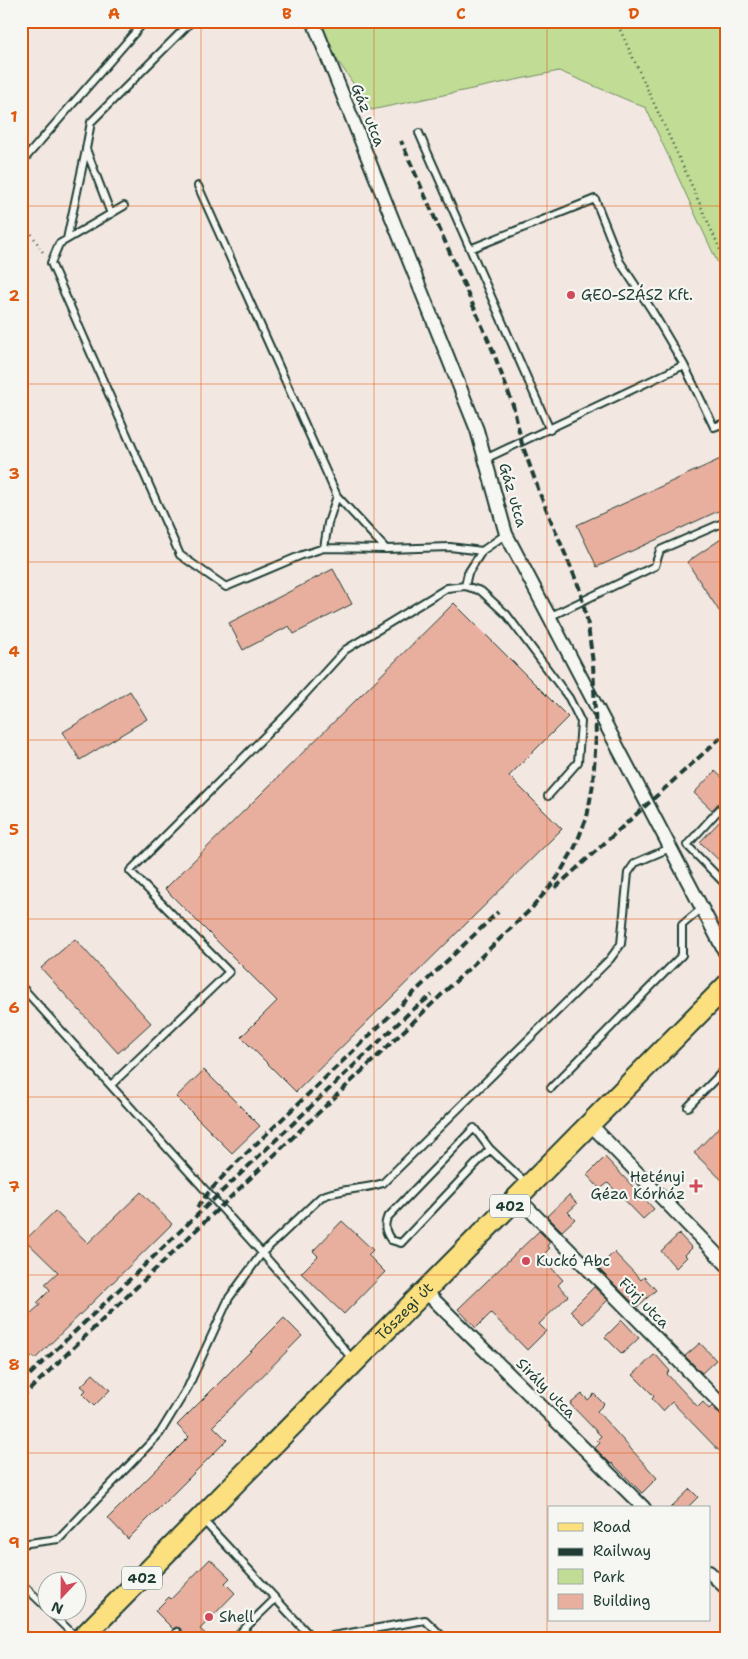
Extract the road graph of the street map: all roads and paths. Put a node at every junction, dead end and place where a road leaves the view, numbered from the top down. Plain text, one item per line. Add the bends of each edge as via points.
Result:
1 (145, 21) edge
2 (192, 21) edge
3 (313, 21) edge
4 (616, 21) edge
5 (420, 133) dead end
6 (86, 149) junction
7 (21, 163) edge
8 (198, 186) dead end
9 (124, 206) dead end
10 (111, 214) junction
11 (21, 217) edge
12 (67, 239) junction
13 (470, 248) junction
14 (51, 264) junction
15 (727, 265) edge
16 (684, 365) junction
17 (727, 422) edge
18 (550, 430) junction
19 (485, 459) junction
20 (337, 496) junction
21 (727, 521) edge
22 (506, 534) junction
23 (324, 548) junction
24 (386, 549) junction
25 (482, 551) junction
26 (464, 586) junction
27 (549, 617) junction
28 (548, 796) dead end
29 (727, 801) edge
30 (670, 848) junction
31 (727, 886) edge
32 (701, 909) junction
33 (727, 926) edge
34 (718, 940) junction
35 (727, 956) edge
36 (727, 985) edge
37 (21, 986) edge
38 (727, 1067) edge
39 (111, 1086) junction
40 (551, 1088) dead end
41 (688, 1107) dead end
42 (590, 1124) junction
43 (490, 1149) junction
44 (524, 1192) junction
45 (262, 1253) junction
46 (727, 1265) edge
47 (425, 1291) junction
48 (355, 1362) junction
49 (727, 1410) edge
50 (642, 1506) edge
51 (201, 1518) junction
52 (21, 1544) edge
53 (710, 1573) edge
54 (21, 1583) edge
55 (727, 1590) edge
56 (38, 1599) edge
57 (276, 1599) junction
58 (61, 1622) edge
59 (177, 1632) dead end
60 (77, 1638) edge
61 (82, 1638) edge
62 (171, 1638) edge
63 (235, 1638) edge
64 (312, 1638) edge
65 (322, 1638) edge
66 (444, 1638) edge

1 - 7 lane
2 - 6 lane via 91,122
3 - 19 street, Gáz utca via 477,430
4 - 15 path
5 - 13 lane
6 - 10 lane
6 - 12 lane
8 - 20 lane
9 - 10 lane
10 - 12 lane
11 - 14 path
12 - 14 lane via 58,244
13 - 16 lane via 594,199 620,262
13 - 18 lane
14 - 23 lane via 180,555 226,587
16 - 17 lane via 714,427
16 - 18 lane
18 - 19 lane
19 - 22 street, Gáz utca
20 - 23 lane
20 - 24 lane
21 - 27 lane via 660,550 655,566
22 - 25 lane
22 - 27 street, Gáz utca
23 - 24 lane
24 - 25 lane via 450,547
25 - 26 lane
26 - 28 lane via 481,591 507,615 569,698 581,722 578,762
26 - 39 lane via 447,588 345,650 286,715 130,871 229,972
27 - 30 street, Gáz utca
29 - 31 lane via 687,845
30 - 32 street, Gáz utca
30 - 45 lane via 635,863 628,873 621,944 603,966 383,1183 321,1197
32 - 34 street, Gáz utca
32 - 40 lane via 682,925 682,955
33 - 34 lane
34 - 35 street, Gáz utca
36 - 42 main road, Tószegi út / 402
37 - 39 lane
38 - 41 lane
39 - 45 lane
42 - 44 main road, Tószegi út / 402
42 - 46 street
43 - 43 lane via 474,1128 387,1218 384,1224 390,1240 401,1243
43 - 44 lane
44 - 47 main road, Tószegi út / 402
44 - 49 street, Fürj utca
45 - 48 lane
45 - 52 lane via 229,1298 188,1387 160,1433 59,1539
47 - 48 main road, Tószegi út / 402
47 - 50 street, Sirály utca
48 - 51 main road, Tószegi út / 402
51 - 57 lane
51 - 61 main road, Tószegi út / 402
53 - 55 street
54 - 56 lane
57 - 63 lane
57 - 64 lane
58 - 60 lane
59 - 62 lane
65 - 66 lane via 425,1620

